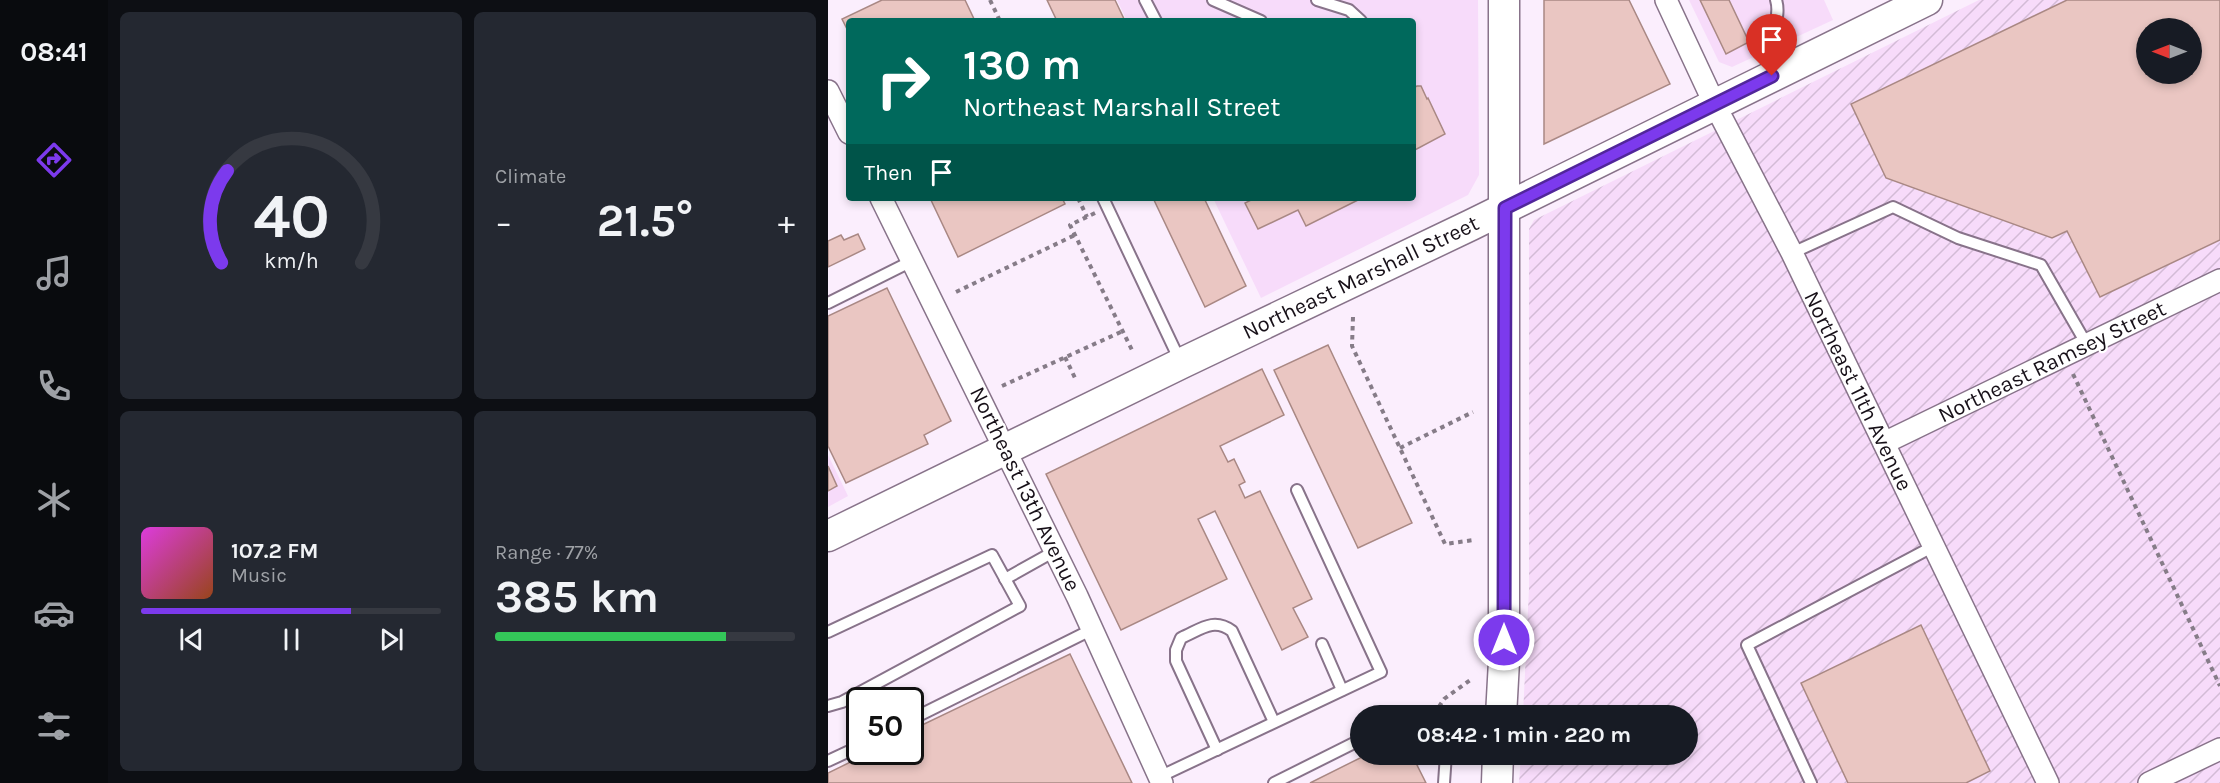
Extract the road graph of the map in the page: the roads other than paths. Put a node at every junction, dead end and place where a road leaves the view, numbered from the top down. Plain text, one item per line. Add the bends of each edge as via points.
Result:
1 (1145, 0) edge
2 (1213, 0) edge
3 (1317, 0) edge
4 (1504, 0) edge
5 (1666, 0) edge
6 (1776, 0) edge
7 (1927, 0) edge
8 (1154, 18) edge
9 (1255, 18) edge
10 (1357, 18) edge
11 (1787, 69) junction
12 (828, 91) edge
13 (1715, 105) junction
14 (846, 127) edge
15 (882, 201) edge
16 (1105, 202) edge
17 (1505, 208) junction
18 (1792, 253) junction
19 (912, 261) junction
20 (2220, 280) edge
21 (828, 303) edge
22 (2087, 345) junction
23 (1182, 363) junction
24 (1884, 443) junction
25 (1006, 450) junction
26 (1297, 490) dead end
27 (828, 537) edge
28 (1934, 546) junction
29 (1055, 551) junction
30 (1005, 579) junction
31 (1093, 629) junction
32 (828, 632) edge
33 (1322, 644) dead end
34 (1342, 690) junction
35 (1502, 705) edge
36 (828, 706) edge
37 (924, 713) edge
38 (1274, 722) junction
39 (1350, 745) edge
40 (2220, 749) edge
41 (1217, 750) junction
42 (846, 753) edge
43 (828, 761) edge
44 (1445, 765) edge
45 (1498, 765) edge
46 (1160, 780) edge
47 (1274, 783) edge
48 (1444, 783) edge
49 (1497, 783) edge
50 (1811, 783) edge
51 (2048, 783) edge
52 (2149, 783) edge

1 - 8 lane
2 - 9 lane
3 - 10 lane via 1348,10
4 - 17 street
5 - 13 street, Northeast 11th Avenue
6 - 11 lane via 1773,41
7 - 11 street, Northeast Marshall Street
11 - 13 street, Northeast Marshall Street
12 - 14 street
13 - 17 street, Northeast Marshall Street
13 - 18 street, Northeast 11th Avenue
15 - 19 street, Northeast 13th Avenue
16 - 23 lane
17 - 23 street, Northeast Marshall Street
17 - 35 street
18 - 22 lane via 1893,207 1959,238 2042,265
18 - 24 street, Northeast 11th Avenue
19 - 21 lane
19 - 25 street, Northeast 13th Avenue
20 - 22 street, Northeast Ramsey Street
22 - 24 street, Northeast Ramsey Street
23 - 25 street, Northeast Marshall Street
24 - 28 street, Northeast 11th Avenue
25 - 27 street, Northeast Marshall Street
25 - 29 street, Northeast 13th Avenue
26 - 34 lane via 1381,672
28 - 50 lane via 1747,645
28 - 51 street, Northeast 11th Avenue
29 - 30 lane
29 - 31 street, Northeast 13th Avenue
30 - 32 lane via 992,555
30 - 36 lane via 1020,606
31 - 37 lane
31 - 46 street, Northeast 13th Avenue
33 - 34 lane
34 - 38 lane
38 - 41 lane
38 - 41 lane via 1232,631 1222,624 1212,624 1181,638 1176,662
39 - 47 lane
40 - 52 street
41 - 46 lane
42 - 43 lane
44 - 48 lane
45 - 49 street

